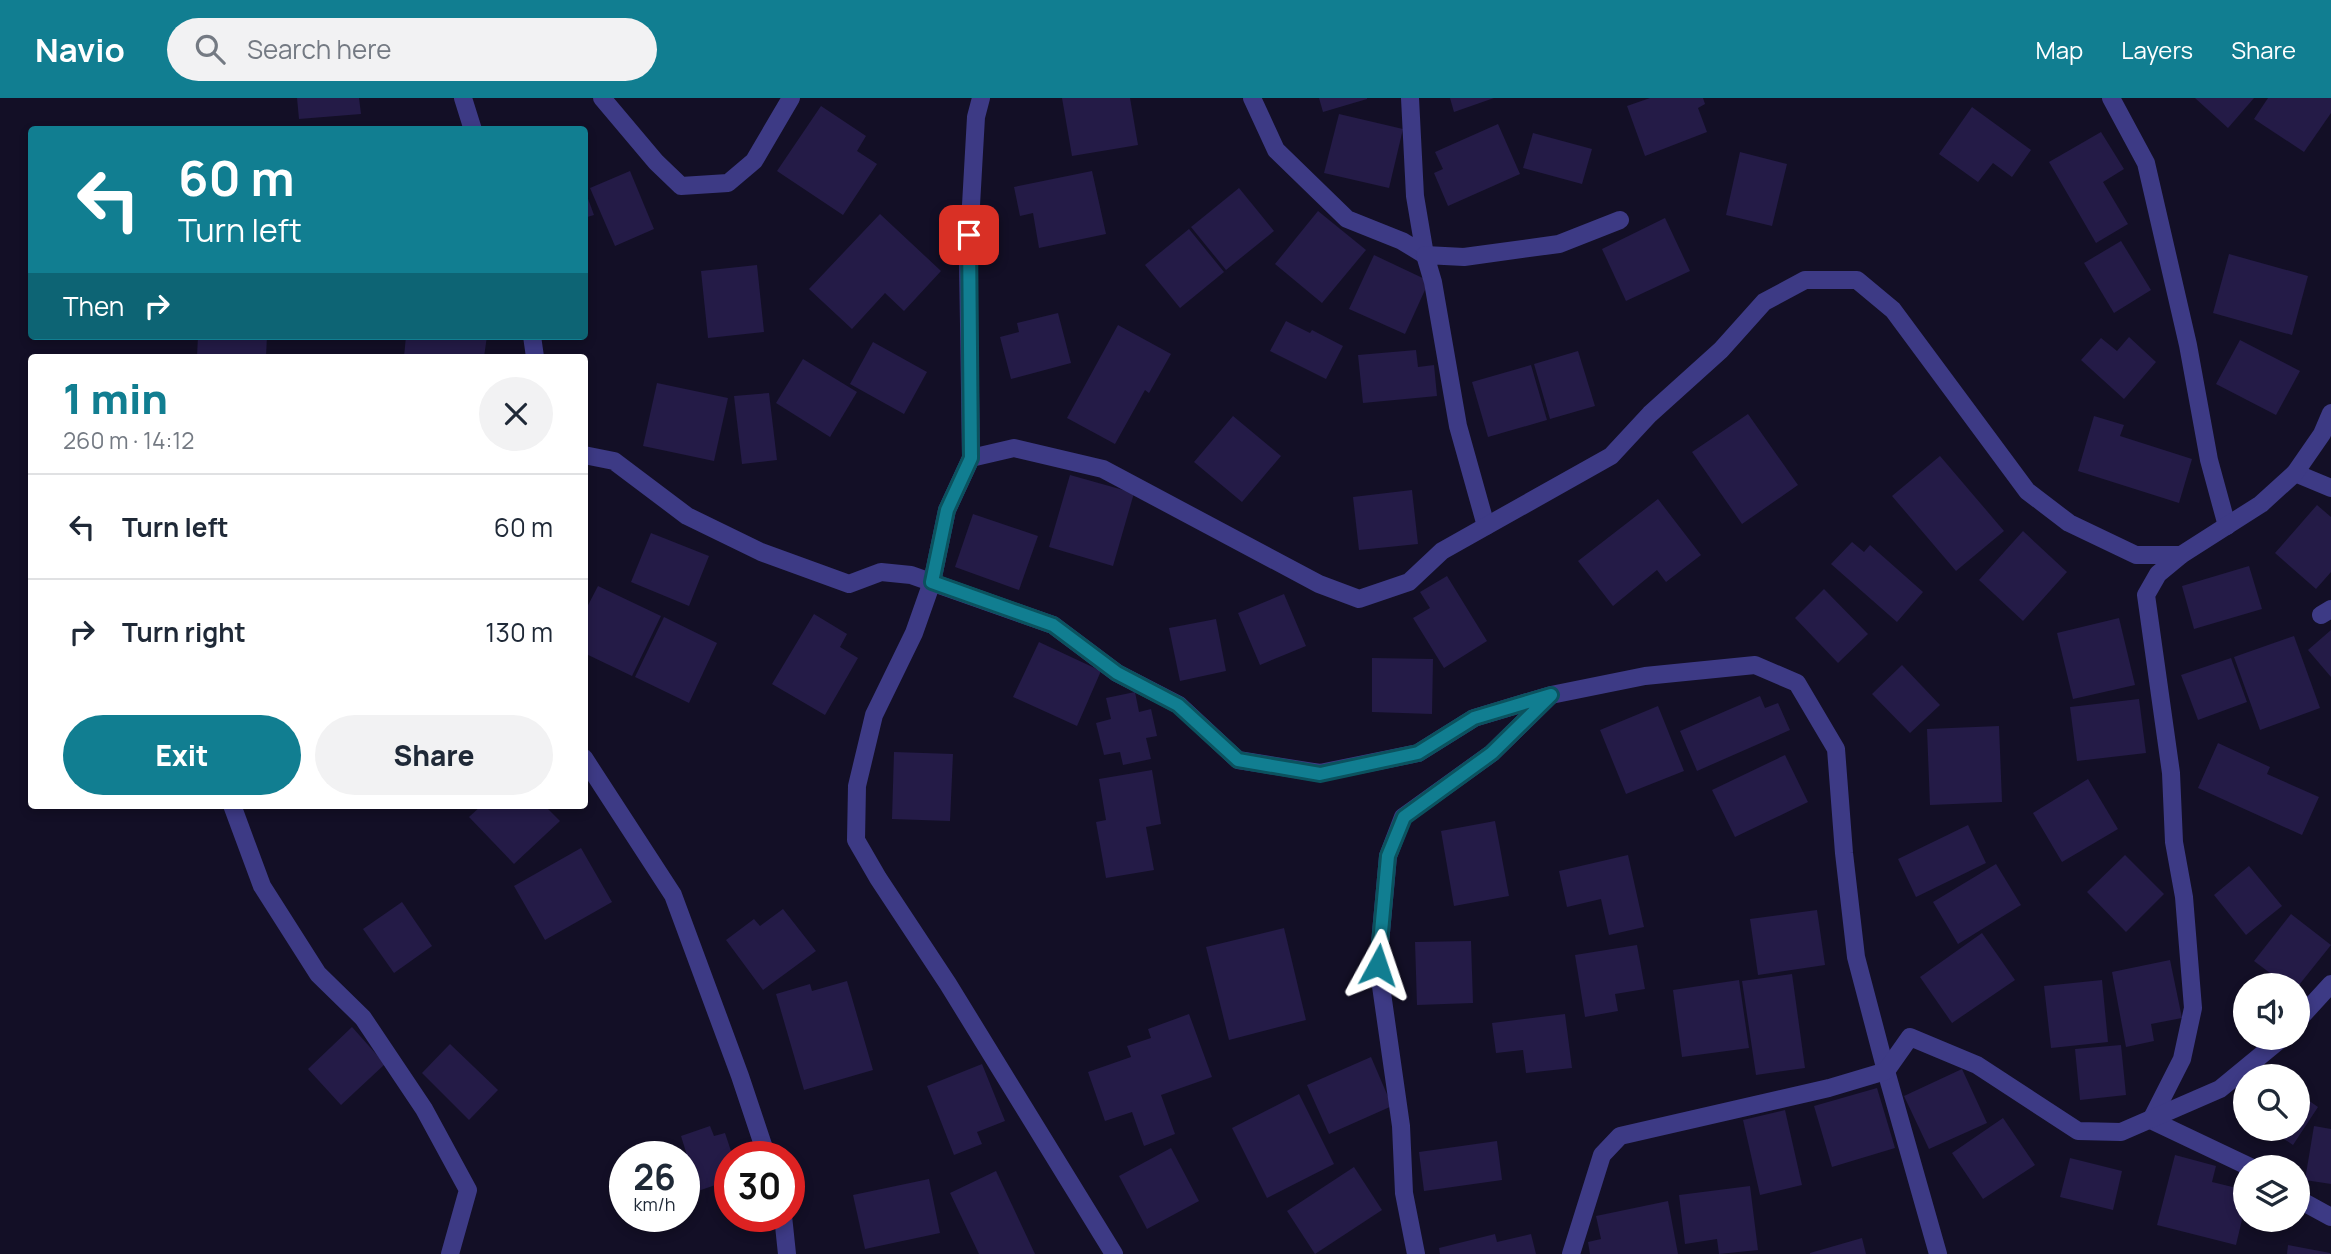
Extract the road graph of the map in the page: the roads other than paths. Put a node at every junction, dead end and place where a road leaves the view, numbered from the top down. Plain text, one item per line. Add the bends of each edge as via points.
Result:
1 (463, 98) edge
2 (602, 98) edge
3 (791, 98) edge
4 (981, 98) edge
5 (1252, 98) edge
6 (1410, 98) edge
7 (2110, 98) edge
8 (473, 126) edge
9 (1620, 220) dead end
10 (1425, 255) junction
11 (2331, 413) edge
12 (588, 456) edge
13 (971, 458) junction
14 (2295, 473) junction
15 (2331, 488) edge
16 (1486, 526) junction
17 (2227, 526) junction
18 (2181, 555) junction
19 (932, 582) junction
20 (1551, 695) junction
21 (588, 764) edge
22 (233, 809) edge
23 (2331, 984) edge
24 (2310, 1007) edge
25 (2267, 1050) edge
26 (1885, 1071) junction
27 (2151, 1120) junction
28 (761, 1141) edge
29 (2233, 1159) edge
30 (2310, 1206) edge
31 (2331, 1217) edge
32 (785, 1232) edge
33 (450, 1254) edge
34 (787, 1254) edge
35 (1114, 1254) edge
36 (1416, 1254) edge
37 (1570, 1254) edge
38 (1938, 1254) edge

1 - 8 street
2 - 3 street via 681,186 728,183 754,161
4 - 13 street via 968,258
5 - 10 street via 1276,149 1347,219
6 - 10 street via 1415,196
7 - 17 street via 2146,163
9 - 10 street via 1559,244 1464,257
10 - 16 street via 1458,426
11 - 14 street via 2322,435
12 - 19 street via 614,461 687,516 761,552 836,580 849,584 881,572
13 - 16 street via 1014,448 1103,469 1319,584 1359,599 1409,582 1442,551
13 - 19 street via 947,510
14 - 15 street
14 - 17 street via 2261,504
16 - 18 street via 1611,456 1764,302 1805,280 1857,280 1893,310 2027,491 2068,523 2136,555
17 - 18 street
18 - 27 street via 2158,574 2146,595 2171,773 2193,1008 2182,1059
19 - 20 street via 1053,625 1117,673 1178,705 1238,760 1320,774 1418,753 1474,718
19 - 35 street via 914,633 874,715 857,786 856,840
20 - 26 street via 1645,676 1755,665 1797,683 1836,749 1856,957
20 - 36 street via 1492,753 1404,817 1388,856 1378,965 1401,1126 1404,1193
21 - 28 street via 674,895
22 - 33 street via 262,886 318,974 363,1018 424,1109 468,1190
23 - 24 street
25 - 27 street via 2220,1089
26 - 27 street via 1910,1037 1977,1065 2078,1131 2121,1132
26 - 37 street via 1620,1136 1602,1156
26 - 38 street
27 - 29 street
30 - 31 street
32 - 34 street

